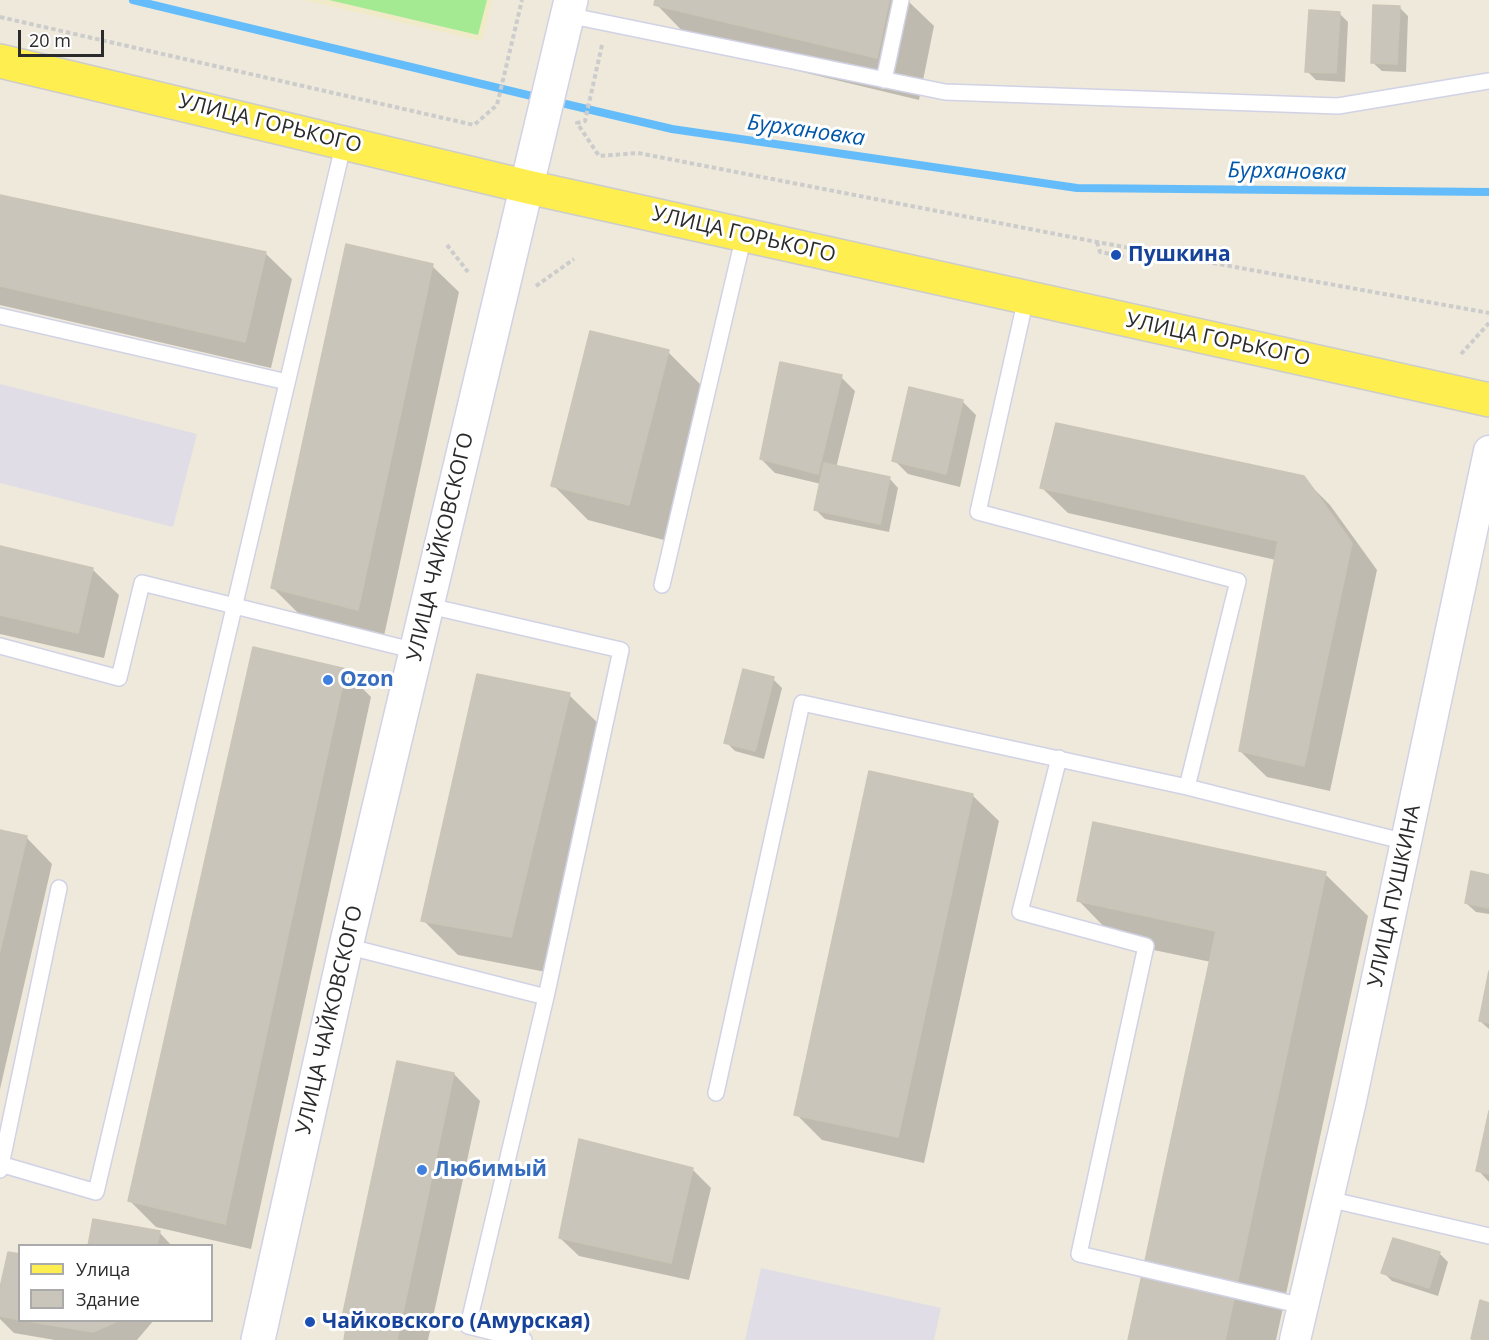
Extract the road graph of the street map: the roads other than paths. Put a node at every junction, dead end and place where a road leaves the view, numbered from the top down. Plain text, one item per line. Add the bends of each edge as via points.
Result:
1 (901, 0) edge
2 (569, 7) edge
3 (0, 61) edge
4 (884, 80) junction
5 (1489, 81) edge
6 (344, 142) junction
7 (528, 187) junction
8 (744, 235) junction
9 (1026, 298) junction
10 (0, 316) edge
11 (287, 382) junction
12 (1489, 400) edge
13 (1489, 451) edge
14 (662, 585) dead end
15 (234, 604) junction
16 (425, 605) junction
17 (0, 646) edge
18 (416, 651) junction
19 (1059, 758) junction
20 (1187, 787) junction
21 (1406, 842) junction
22 (59, 888) dead end
23 (346, 946) junction
24 (546, 997) junction
25 (716, 1093) dead end
26 (0, 1166) edge
27 (1328, 1199) junction
28 (1489, 1236) edge
29 (1303, 1306) junction
30 (258, 1340) edge
31 (524, 1340) edge
32 (1295, 1340) edge

1 - 4 lane
2 - 4 lane
2 - 7 main road, УЛИЦА ЧАЙКОВСКОГО
3 - 6 main road, УЛИЦА ГОРЬКОГО
4 - 5 lane via 945,92 1338,106
6 - 7 main road, УЛИЦА ГОРЬКОГО
6 - 11 lane
7 - 8 main road, УЛИЦА ГОРЬКОГО
7 - 16 main road, УЛИЦА ЧАЙКОВСКОГО
8 - 9 main road, УЛИЦА ГОРЬКОГО
8 - 14 lane
9 - 12 main road, УЛИЦА ГОРЬКОГО
9 - 20 lane via 978,512 1238,581
10 - 11 lane
11 - 15 lane
13 - 21 street, УЛИЦА ПУШКИНА
15 - 17 lane via 142,583 119,678
15 - 18 lane
15 - 26 lane via 96,1191
16 - 18 main road, УЛИЦА ЧАЙКОВСКОГО
16 - 24 lane via 621,650
18 - 23 main road, УЛИЦА ЧАЙКОВСКОГО
19 - 20 lane
19 - 25 lane via 802,703
19 - 29 lane via 1020,912 1146,946 1079,1254
20 - 21 lane
21 - 27 street, УЛИЦА ПУШКИНА
22 - 26 lane
23 - 24 lane
23 - 30 main road, УЛИЦА ЧАЙКОВСКОГО
24 - 31 lane via 468,1326
27 - 28 lane
27 - 29 street, УЛИЦА ПУШКИНА
29 - 32 street, УЛИЦА ПУШКИНА

